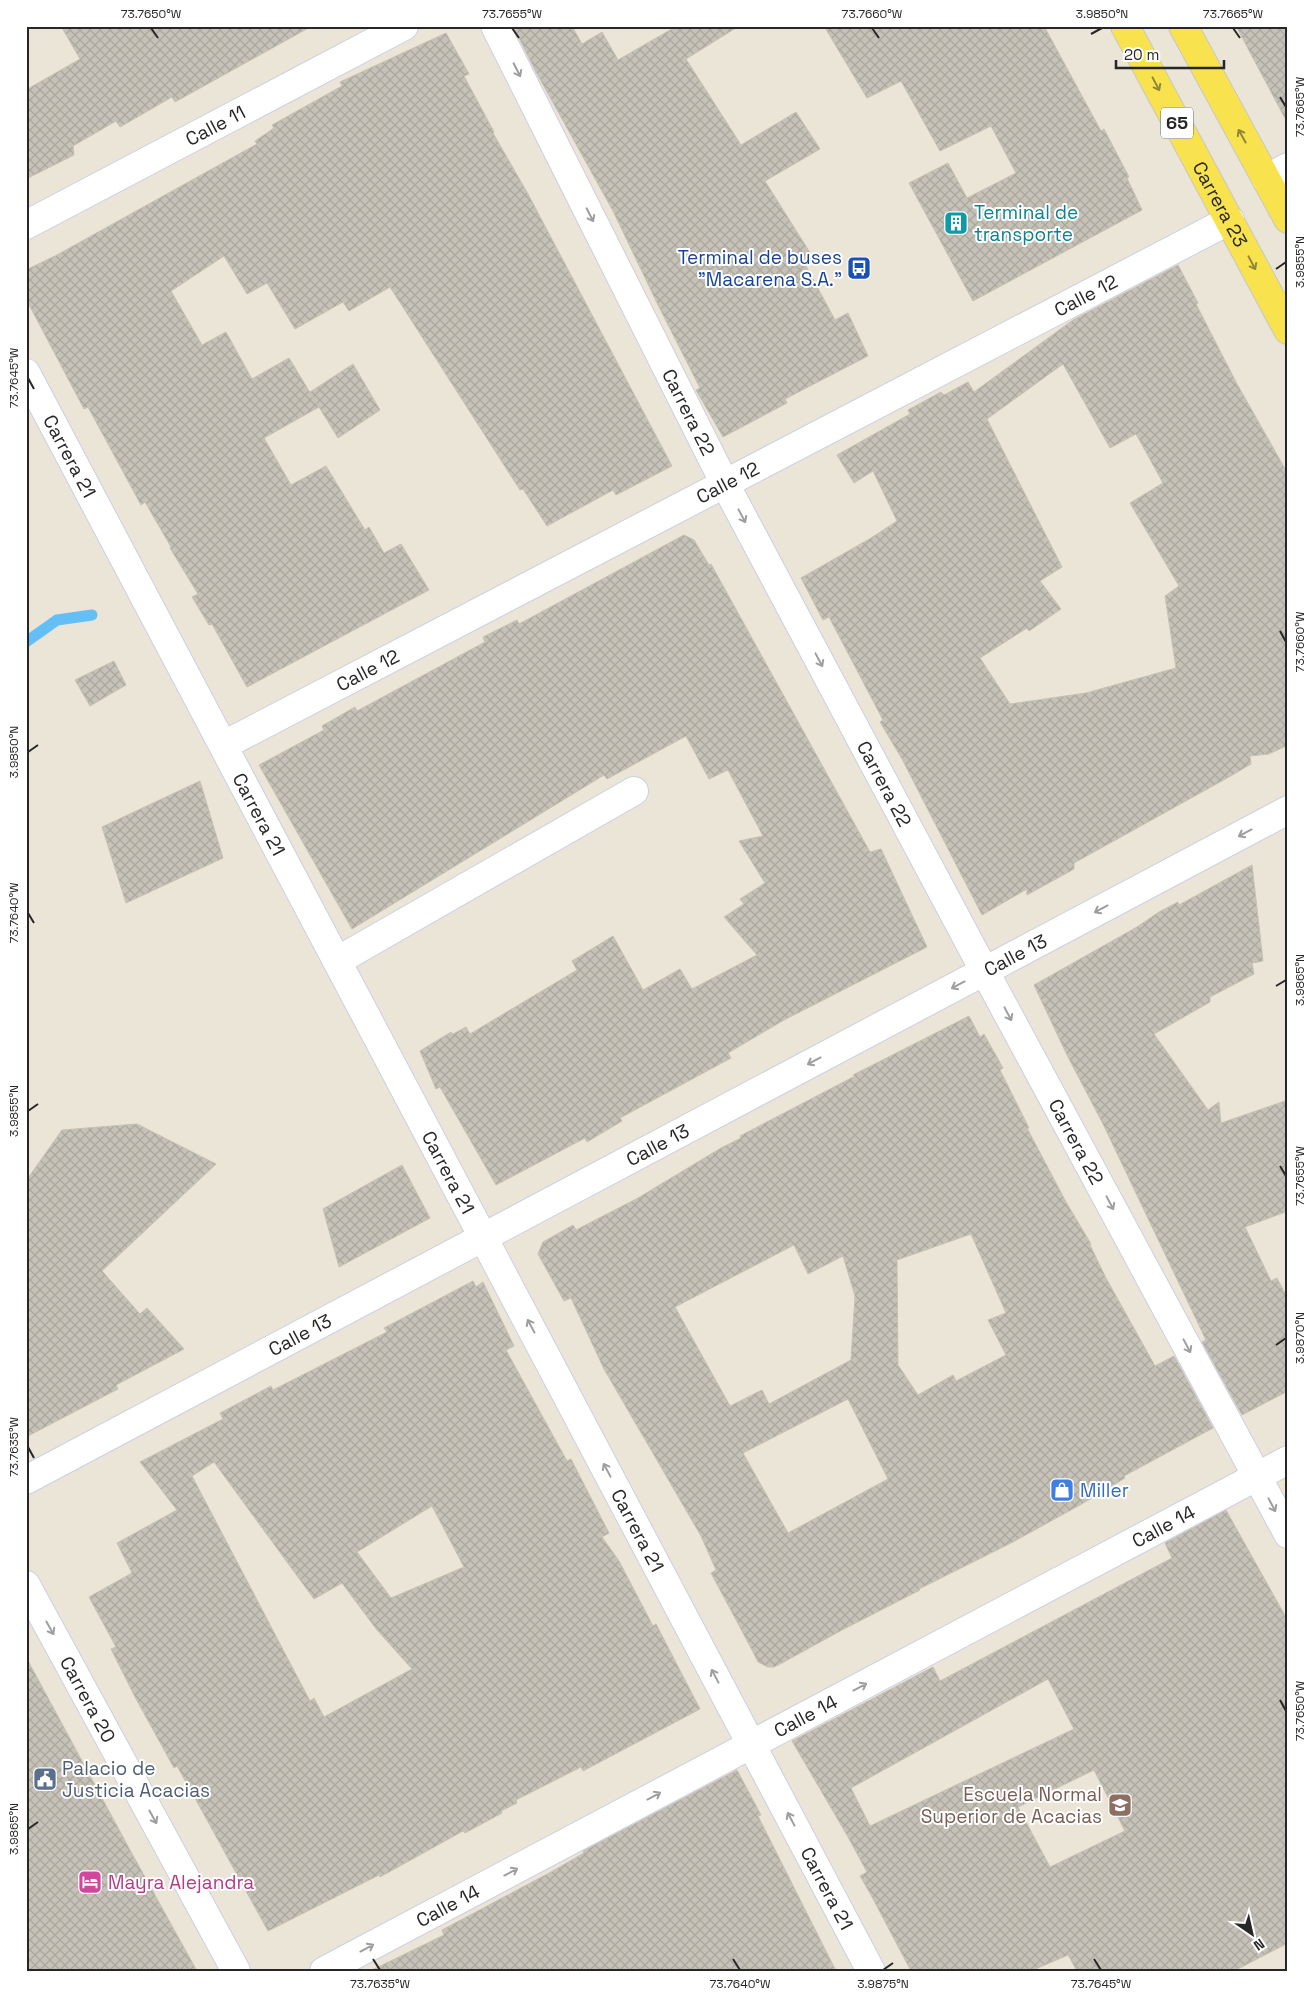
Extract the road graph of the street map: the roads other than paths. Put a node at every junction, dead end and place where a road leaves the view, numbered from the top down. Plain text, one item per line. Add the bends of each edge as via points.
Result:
1 (404, 26) edge
2 (495, 26) edge
3 (1125, 26) edge
4 (1182, 26) edge
5 (1277, 173) edge
6 (1286, 209) edge
7 (1230, 220) junction
8 (26, 225) edge
9 (1288, 330) edge
10 (26, 373) edge
11 (725, 484) junction
12 (224, 745) junction
13 (634, 791) dead end
14 (1288, 810) edge
15 (337, 961) junction
16 (984, 971) junction
17 (484, 1237) junction
18 (1288, 1460) edge
19 (1257, 1477) junction
20 (26, 1480) edge
21 (1288, 1534) edge
22 (26, 1585) edge
23 (752, 1745) junction
24 (236, 1971) edge
25 (324, 1971) edge
26 (871, 1971) edge

1 - 8 street, Calle 11
2 -> 11 street, Carrera 22
3 -> 7 main road, Carrera 23 / 65
5 -> 4 main road
5 - 6 main road
7 -> 9 main road, Carrera 23 / 65
7 - 11 street, Calle 12
10 - 12 street, Carrera 21
11 - 12 street, Calle 12
11 -> 16 street, Carrera 22
12 - 15 street, Carrera 21
13 - 15 street
14 -> 16 street, Calle 13
15 - 17 street, Carrera 21
16 -> 17 street, Calle 13
16 -> 19 street, Carrera 22
17 - 20 street, Calle 13
23 -> 17 street, Carrera 21
18 - 19 street, Calle 14
19 -> 21 street, Carrera 22
23 -> 19 street, Calle 14
22 -> 24 street, Carrera 20
25 -> 23 street, Calle 14
26 -> 23 street, Carrera 21

